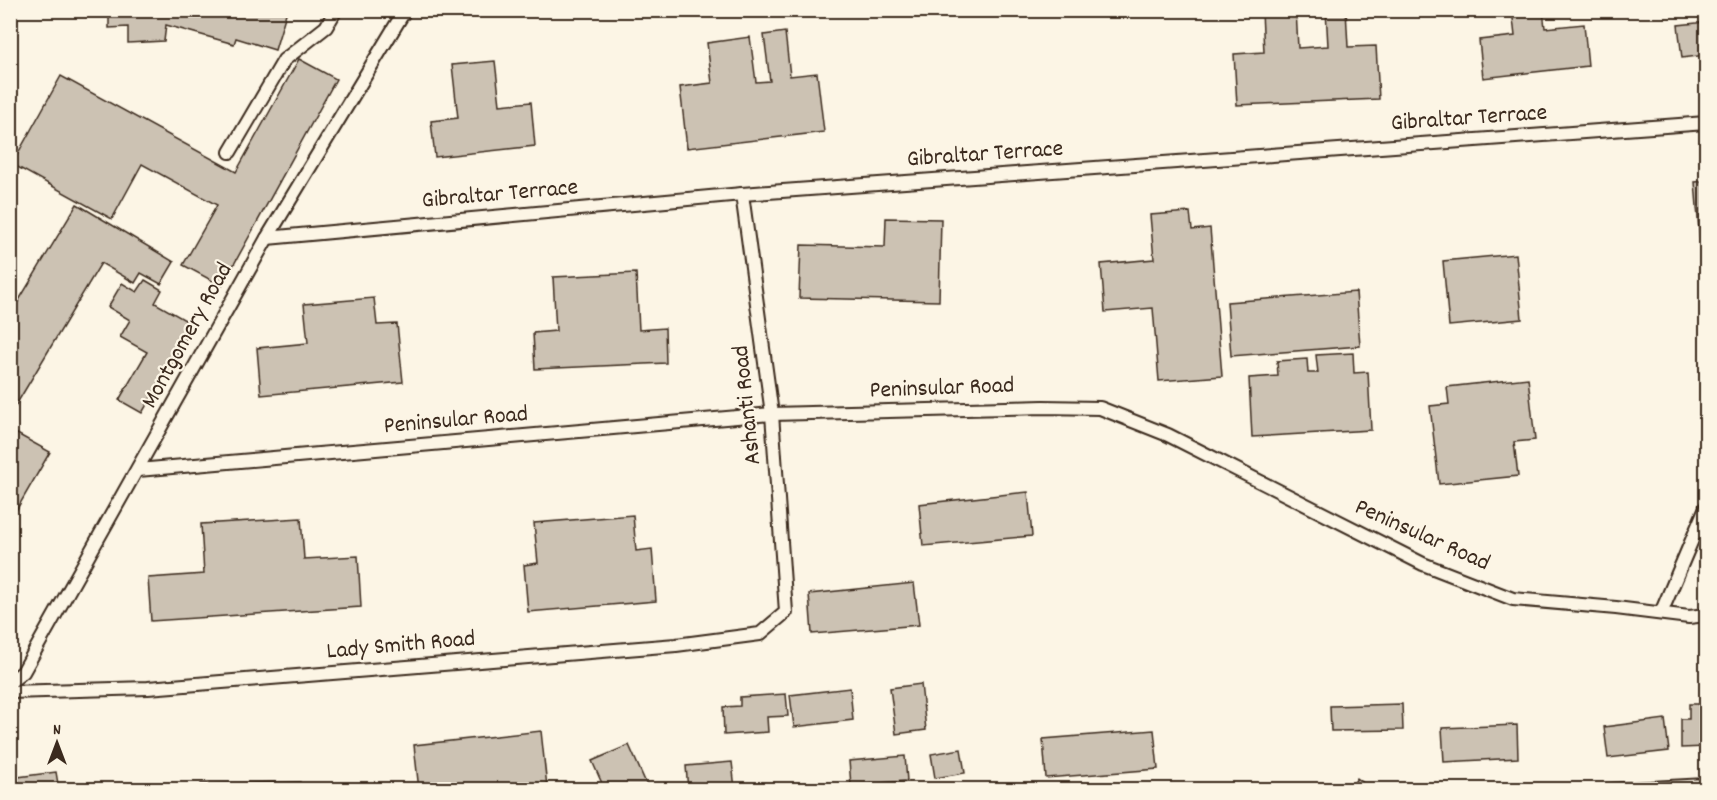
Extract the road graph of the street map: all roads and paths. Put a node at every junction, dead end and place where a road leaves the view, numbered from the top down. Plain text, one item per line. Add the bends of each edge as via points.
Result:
1 (336, 10) edge
2 (405, 10) edge
3 (1707, 123) edge
4 (230, 152) dead end
5 (742, 194) junction
6 (267, 238) junction
7 (772, 414) junction
8 (138, 470) junction
9 (1707, 507) edge
10 (786, 612) joint
11 (1661, 613) junction
12 (1707, 615) edge
13 (10, 682) edge
14 (10, 693) edge
15 (1707, 785) edge
16 (1613, 789) edge

1 - 4 lane via 326,27 284,60
2 - 6 lane, Montgomery Road
3 - 5 lane, Gibraltar Terrace
5 - 6 lane, Gibraltar Terrace
5 - 7 lane, Ashanti Road
6 - 8 lane, Montgomery Road
7 - 8 lane, Peninsular Road
7 - 10 lane, Ashanti Road
7 - 11 lane, Peninsular Road via 1100,408 1168,435 1423,564 1513,599
8 - 13 lane, Montgomery Road via 23,672
9 - 11 lane
10 - 14 lane, Lady Smith Road via 760,634 676,645 148,688
11 - 12 lane, Peninsular Road
15 - 16 lane

